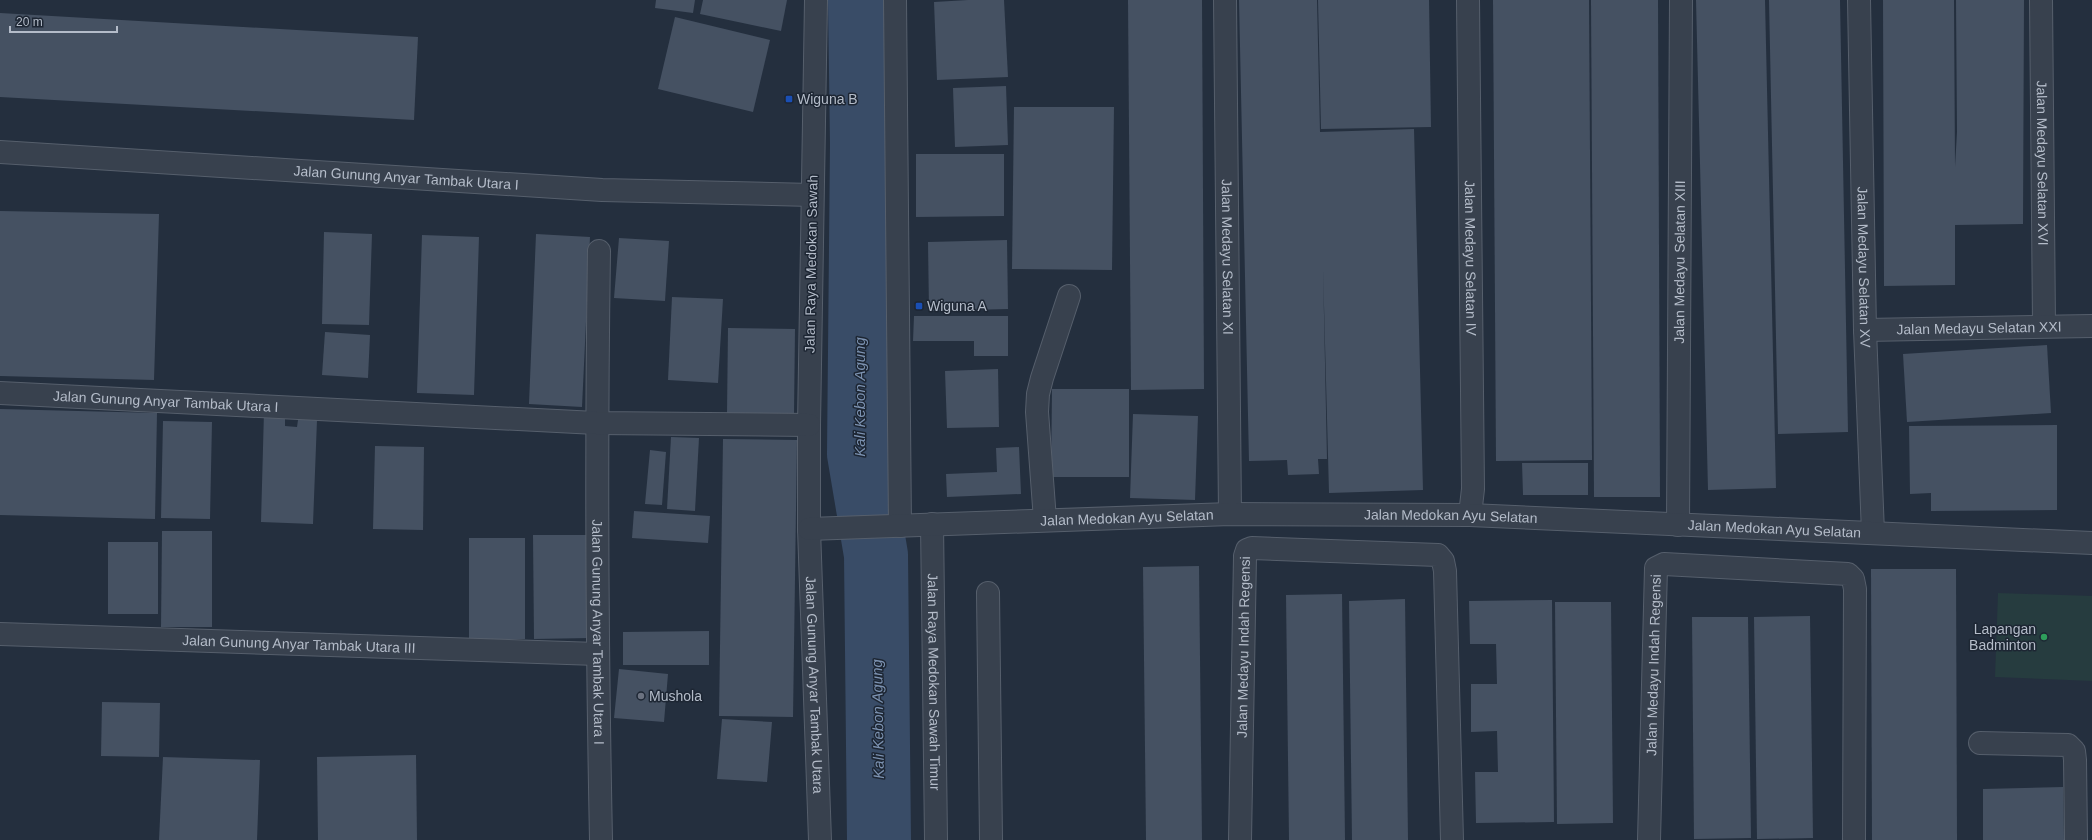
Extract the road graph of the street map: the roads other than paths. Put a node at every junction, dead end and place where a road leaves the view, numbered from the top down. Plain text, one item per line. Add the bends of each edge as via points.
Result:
1 (816, 0) edge
2 (895, 0) edge
3 (1225, 0) edge
4 (1468, 0) edge
5 (1681, 0) edge
6 (1859, 0) edge
7 (2041, 0) edge
8 (0, 152) edge
9 (812, 195) junction
10 (600, 251) dead end
11 (1069, 296) dead end
12 (2044, 325) junction
13 (2092, 326) edge
14 (1865, 330) junction
15 (0, 393) edge
16 (596, 423) junction
17 (809, 425) junction
18 (1230, 514) junction
19 (1470, 515) junction
20 (1045, 520) junction
21 (932, 524) junction
22 (1678, 525) junction
23 (897, 526) junction
24 (817, 528) junction
25 (1873, 533) junction
26 (2092, 543) edge
27 (988, 592) dead end
28 (0, 634) edge
29 (597, 654) junction
30 (1980, 743) dead end
31 (601, 840) edge
32 (820, 840) edge
33 (936, 840) edge
34 (991, 840) edge
35 (1240, 840) edge
36 (1452, 840) edge
37 (1649, 840) edge
38 (1854, 840) edge
39 (2076, 840) edge

1 - 9 street, Jalan Raya Medokan Sawah
2 - 23 street
3 - 18 street, Jalan Medayu Selatan XI
4 - 19 street, Jalan Medayu Selatan IV via 1473,482
5 - 22 street, Jalan Medayu Selatan XIII
6 - 14 street, Jalan Medayu Selatan XV
7 - 12 street, Jalan Medayu Selatan XVI
8 - 9 street, Jalan Gunung Anyar Tambak Utara I via 602,190
9 - 17 street, Jalan Raya Medokan Sawah
10 - 16 street, Jalan Gunung Anyar Tambak Utara I
11 - 20 street via 1038,394
12 - 13 street, Jalan Medayu Selatan XXI
12 - 14 street, Jalan Medayu Selatan XXI
14 - 25 street, Jalan Medayu Selatan XV
15 - 16 street, Jalan Gunung Anyar Tambak Utara I
16 - 17 street, Jalan Gunung Anyar Tambak Utara I
16 - 29 street, Jalan Gunung Anyar Tambak Utara I
17 - 24 street, Jalan Raya Medokan Sawah
18 - 19 street, Jalan Medokan Ayu Selatan
18 - 20 street, Jalan Medokan Ayu Selatan
19 - 22 street, Jalan Medokan Ayu Selatan
20 - 21 street, Jalan Medokan Ayu Selatan
21 - 23 street, Jalan Medokan Ayu Selatan
21 - 33 street, Jalan Raya Medokan Sawah Timur
22 - 25 street, Jalan Medokan Ayu Selatan
23 - 24 street, Jalan Medokan Ayu Selatan
24 - 32 street, Jalan Gunung Anyar Tambak Utara
25 - 26 street, Jalan Medokan Ayu Selatan
27 - 34 street
28 - 29 street, Jalan Gunung Anyar Tambak Utara III
29 - 31 street, Jalan Gunung Anyar Tambak Utara I
30 - 39 street via 2068,745 2074,751
35 - 36 street, Jalan Medayu Indah Regensi via 1245,556 1247,550 1252,548 1438,555 1443,561
37 - 38 street, Jalan Medayu Indah Regensi via 1656,568 1664,564 1848,574 1853,579

